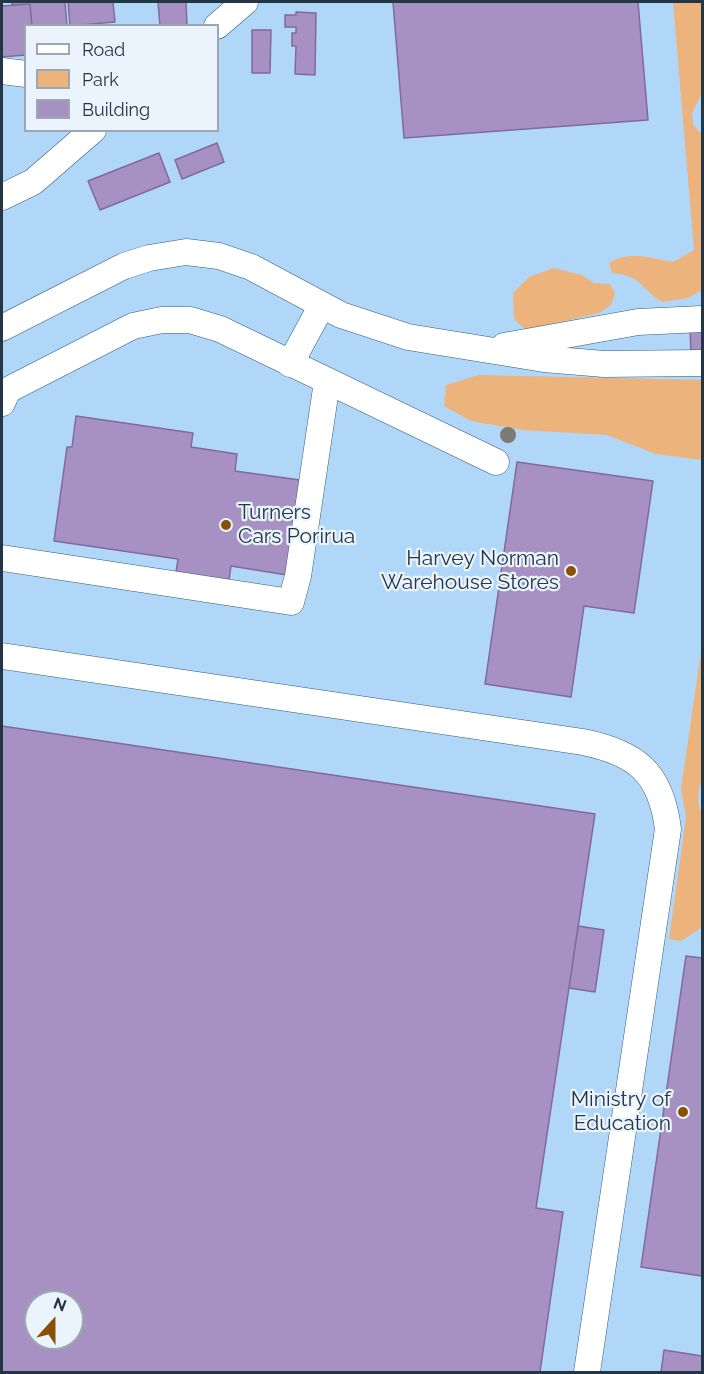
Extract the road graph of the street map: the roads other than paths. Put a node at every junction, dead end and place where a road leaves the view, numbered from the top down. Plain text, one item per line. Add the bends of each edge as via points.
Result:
1 (245, 2) edge
2 (219, 24) edge
3 (2, 71) edge
4 (24, 74) edge
5 (91, 132) edge
6 (2, 197) edge
7 (322, 305) junction
8 (702, 319) edge
9 (2, 328) edge
10 (486, 350) junction
11 (702, 363) edge
12 (290, 364) junction
13 (327, 382) junction
14 (2, 403) edge
15 (496, 462) dead end
16 (2, 558) edge
17 (2, 656) edge
18 (587, 1372) edge

1 - 2 street
3 - 4 street
5 - 6 street via 33,182
7 - 9 street via 251,267 219,256 186,252 124,266
7 - 10 street via 408,337
7 - 12 street
8 - 10 street via 638,322
10 - 11 street via 604,364
12 - 13 street
12 - 14 street via 220,329 190,320 162,320 133,326 8,390
13 - 15 street
13 - 16 street via 291,602
17 - 18 street via 583,742 608,747 646,769 658,786 668,829

